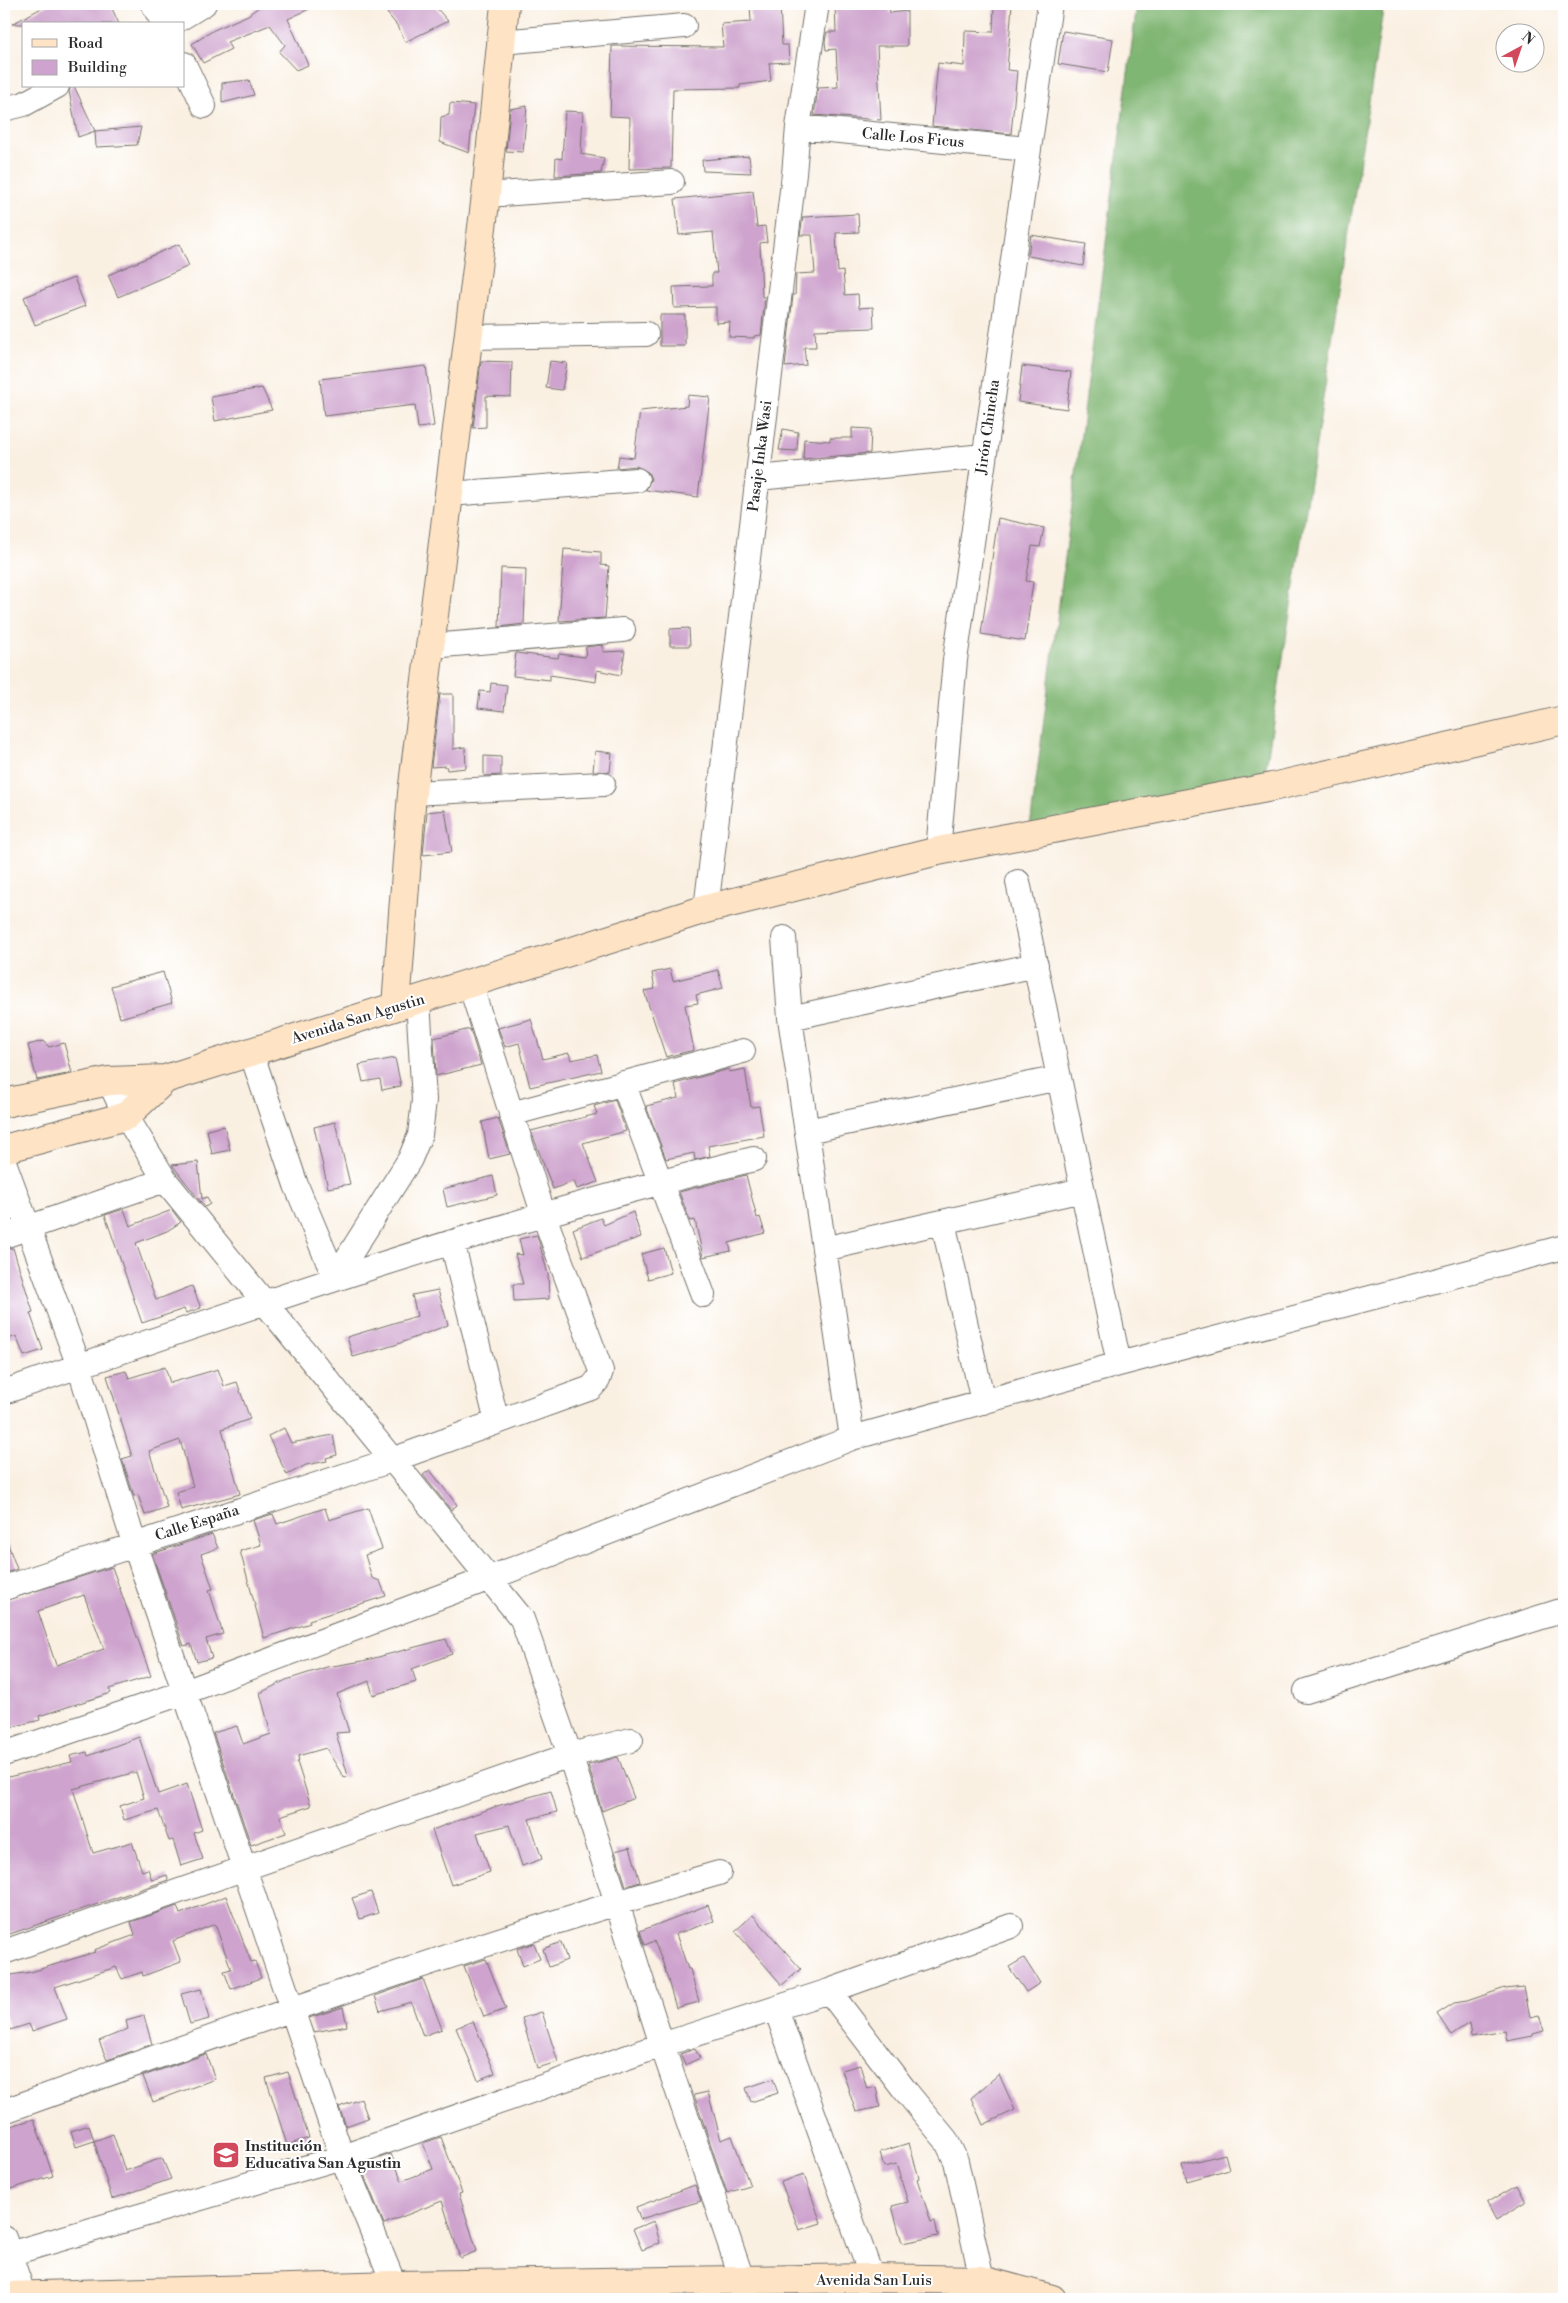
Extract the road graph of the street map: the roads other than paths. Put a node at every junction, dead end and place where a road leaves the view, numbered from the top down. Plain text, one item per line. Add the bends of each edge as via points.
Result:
1 (153, 4) edge
2 (204, 4) edge
3 (505, 4) edge
4 (817, 4) edge
5 (1050, 4) edge
6 (163, 22) edge
7 (174, 22) edge
8 (684, 26) dead end
9 (501, 42) junction
10 (185, 66) edge
11 (53, 88) edge
12 (204, 106) dead end
13 (4, 109) edge
14 (798, 127) junction
15 (1028, 149) junction
16 (672, 182) dead end
17 (486, 195) junction
18 (646, 334) dead end
19 (469, 337) junction
20 (984, 456) junction
21 (758, 478) junction
22 (637, 480) dead end
23 (449, 494) junction
24 (623, 630) dead end
25 (430, 646) junction
26 (1564, 720) edge
27 (604, 784) dead end
28 (412, 793) junction
29 (938, 851) junction
30 (1018, 882) dead end
31 (706, 909) junction
32 (784, 938) dead end
33 (1036, 965) junction
34 (470, 984) junction
35 (407, 1003) junction
36 (790, 1018) junction
37 (743, 1051) dead end
38 (251, 1052) junction
39 (1059, 1078) junction
40 (165, 1079) junction
41 (109, 1081) junction
42 (623, 1084) junction
43 (4, 1103) edge
44 (511, 1114) junction
45 (126, 1116) junction
46 (807, 1131) junction
47 (4, 1149) edge
48 (754, 1159) dead end
49 (4, 1162) edge
50 (165, 1180) junction
51 (660, 1181) junction
52 (1082, 1190) junction
53 (543, 1213) junction
54 (943, 1222) junction
55 (30, 1227) junction
56 (4, 1236) edge
57 (452, 1242) junction
58 (1564, 1247) edge
59 (824, 1249) junction
60 (335, 1278) junction
61 (703, 1296) dead end
62 (265, 1301) junction
63 (1119, 1364) junction
64 (80, 1366) junction
65 (4, 1392) edge
66 (983, 1402) junction
67 (497, 1422) junction
68 (852, 1438) junction
69 (392, 1460) junction
70 (134, 1543) junction
71 (490, 1578) junction
72 (4, 1588) edge
73 (1564, 1610) edge
74 (1306, 1691) dead end
75 (185, 1692) junction
76 (631, 1740) dead end
77 (4, 1754) edge
78 (570, 1755) junction
79 (244, 1869) junction
80 (718, 1873) dead end
81 (616, 1902) junction
82 (1011, 1926) dead end
83 (4, 1952) edge
84 (829, 1991) junction
85 (776, 2009) junction
86 (292, 2010) junction
87 (662, 2045) junction
88 (4, 2111) edge
89 (342, 2157) junction
90 (6, 2246) edge
91 (872, 2278) junction
92 (744, 2290) edge
93 (983, 2290) edge
94 (398, 2292) edge
95 (18, 2297) edge
96 (1052, 2299) edge

1 - 6 street
2 - 7 street
3 - 9 street
4 - 14 street, Pasaje Inka Wasi
5 - 15 street, Jirón Chincha
8 - 9 street
9 - 17 street
10 - 12 street
11 - 13 street via 24,104
14 - 15 street, Calle Los Ficus
14 - 21 street, Pasaje Inka Wasi
15 - 20 street, Jirón Chincha
16 - 17 street
17 - 19 street
18 - 19 street
19 - 23 street
20 - 21 street
20 - 29 street, Jirón Chincha via 955,660
21 - 31 street, Pasaje Inka Wasi
22 - 23 street
23 - 25 street
24 - 25 street
25 - 28 street
26 - 29 street, Avenida San Agustin via 1272,787
27 - 28 street
28 - 35 street
29 - 31 street, Avenida San Agustin
30 - 33 street
31 - 34 street, Avenida San Agustin
32 - 36 street
33 - 36 street
33 - 39 street
34 - 35 street, Avenida San Agustin
34 - 44 street
35 - 38 street, Avenida San Agustin
35 - 60 street via 424,1100 420,1135 410,1159
36 - 46 street
37 - 42 street
38 - 40 street, Avenida San Agustin
38 - 60 street via 296,1185
39 - 46 street
39 - 52 street
40 - 41 street, Avenida San Agustin
40 - 45 street
41 - 43 street, Avenida San Agustin
41 - 45 street
42 - 44 street
42 - 51 street
44 - 53 street
45 - 47 street
45 - 50 street
46 - 59 street
48 - 51 street
49 - 55 street
50 - 55 street
50 - 62 street
51 - 53 street
51 - 61 street
52 - 54 street
52 - 63 street
53 - 57 street
53 - 67 street, Calle España via 601,1371 591,1388
54 - 59 street
54 - 66 street
55 - 56 street
55 - 64 street
57 - 60 street
57 - 67 street
58 - 63 street
59 - 68 street
60 - 62 street
62 - 64 street
62 - 69 street
63 - 66 street
64 - 65 street
64 - 70 street
66 - 68 street
67 - 69 street, Calle España
68 - 71 street
69 - 70 street, Calle España
69 - 71 street
70 - 72 street, Calle España
70 - 75 street
71 - 75 street
71 - 78 street via 522,1619
73 - 74 street
75 - 77 street
75 - 79 street
76 - 78 street
78 - 79 street
78 - 81 street
79 - 83 street
79 - 86 street
80 - 81 street
81 - 86 street
81 - 87 street
82 - 84 street
84 - 85 street
84 - 93 street via 946,2140 956,2161
85 - 87 street
85 - 91 street
86 - 88 street
86 - 89 street
87 - 89 street
87 - 92 street
89 - 90 street
89 - 94 street
90 - 95 street
91 - 92 street, Avenida San Luis
91 - 93 street, Avenida San Luis
92 - 94 street, Avenida San Luis
93 - 96 street, Avenida San Luis
94 - 95 street, Avenida San Luis

